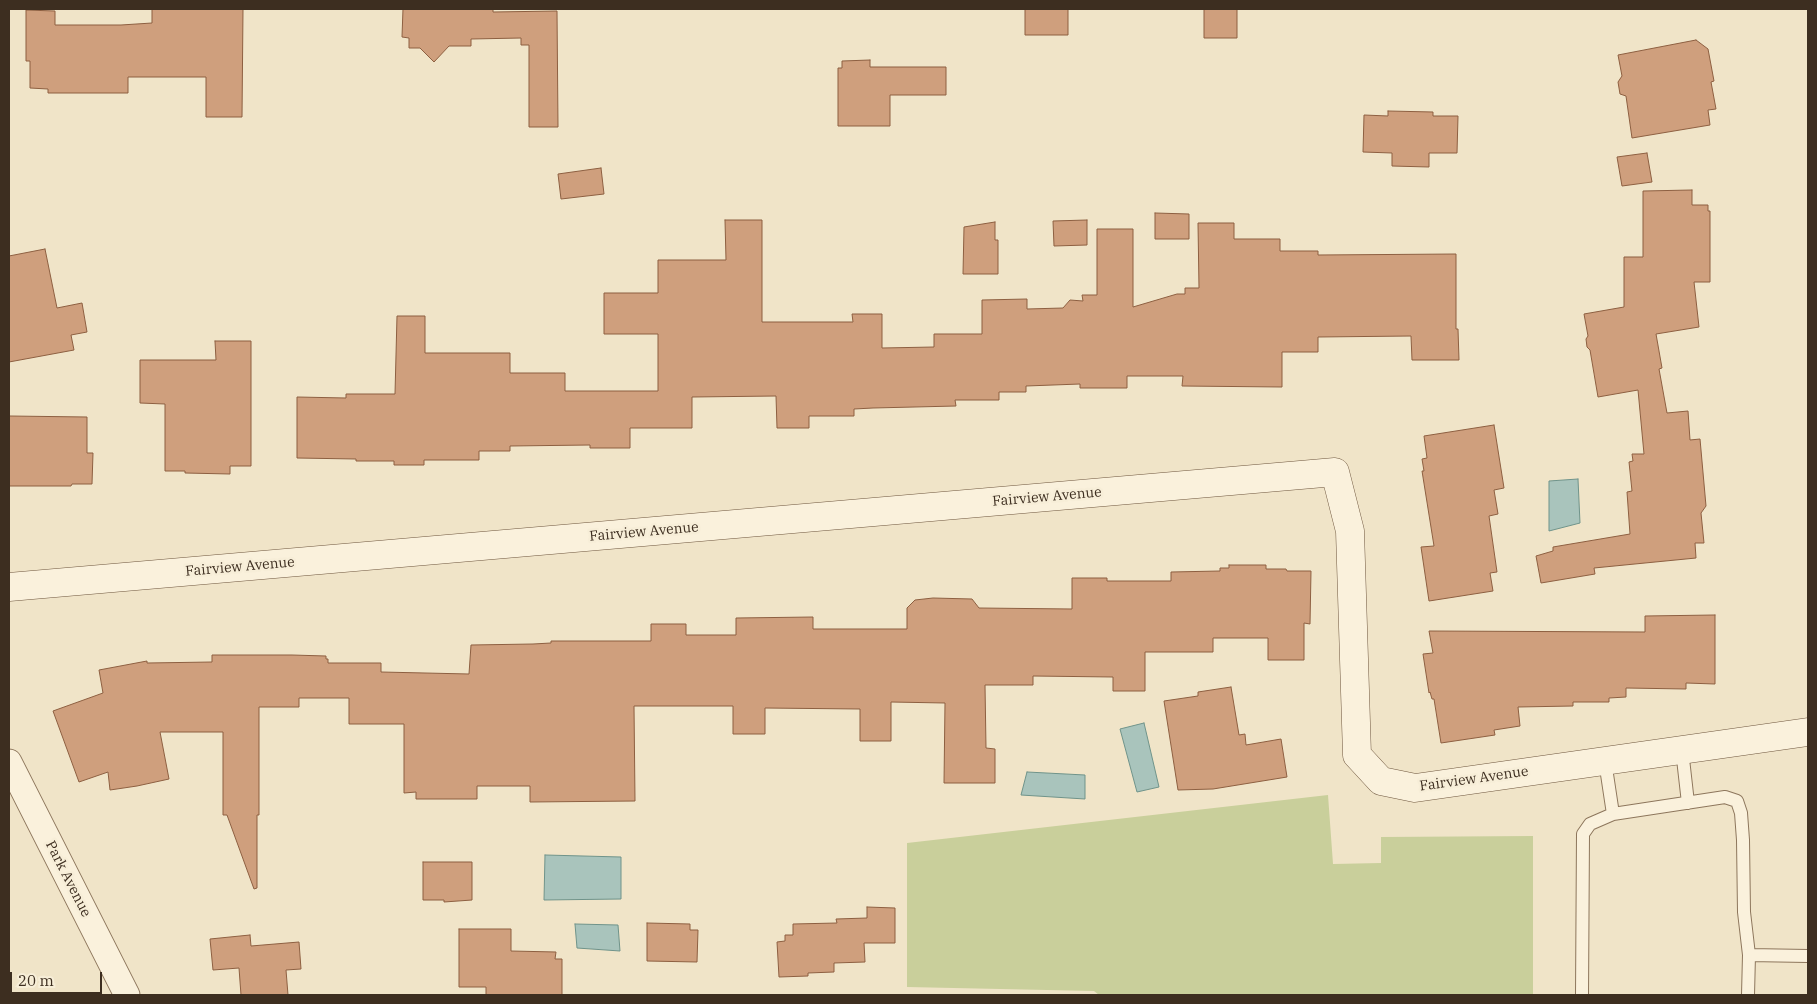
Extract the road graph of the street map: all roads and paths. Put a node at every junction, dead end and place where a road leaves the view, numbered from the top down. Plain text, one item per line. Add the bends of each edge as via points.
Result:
1 (9, 587) edge
2 (1808, 732) edge
3 (1682, 750) junction
4 (1605, 761) junction
5 (9, 762) edge
6 (1688, 803) junction
7 (1613, 814) junction
8 (1749, 955) junction
9 (1808, 956) edge
10 (127, 995) edge
11 (1582, 995) edge
12 (1748, 995) edge

1 - 4 street, Fairview Avenue via 1336,472 1350,531 1357,755 1380,782 1415,788
2 - 3 street, Fairview Avenue
3 - 4 street, Fairview Avenue
3 - 6 lane
4 - 7 lane
5 - 10 street, Park Avenue
6 - 7 lane
6 - 8 lane via 1725,797 1737,801 1741,813 1744,912
7 - 11 lane via 1590,824 1583,834
8 - 9 lane
8 - 12 lane

